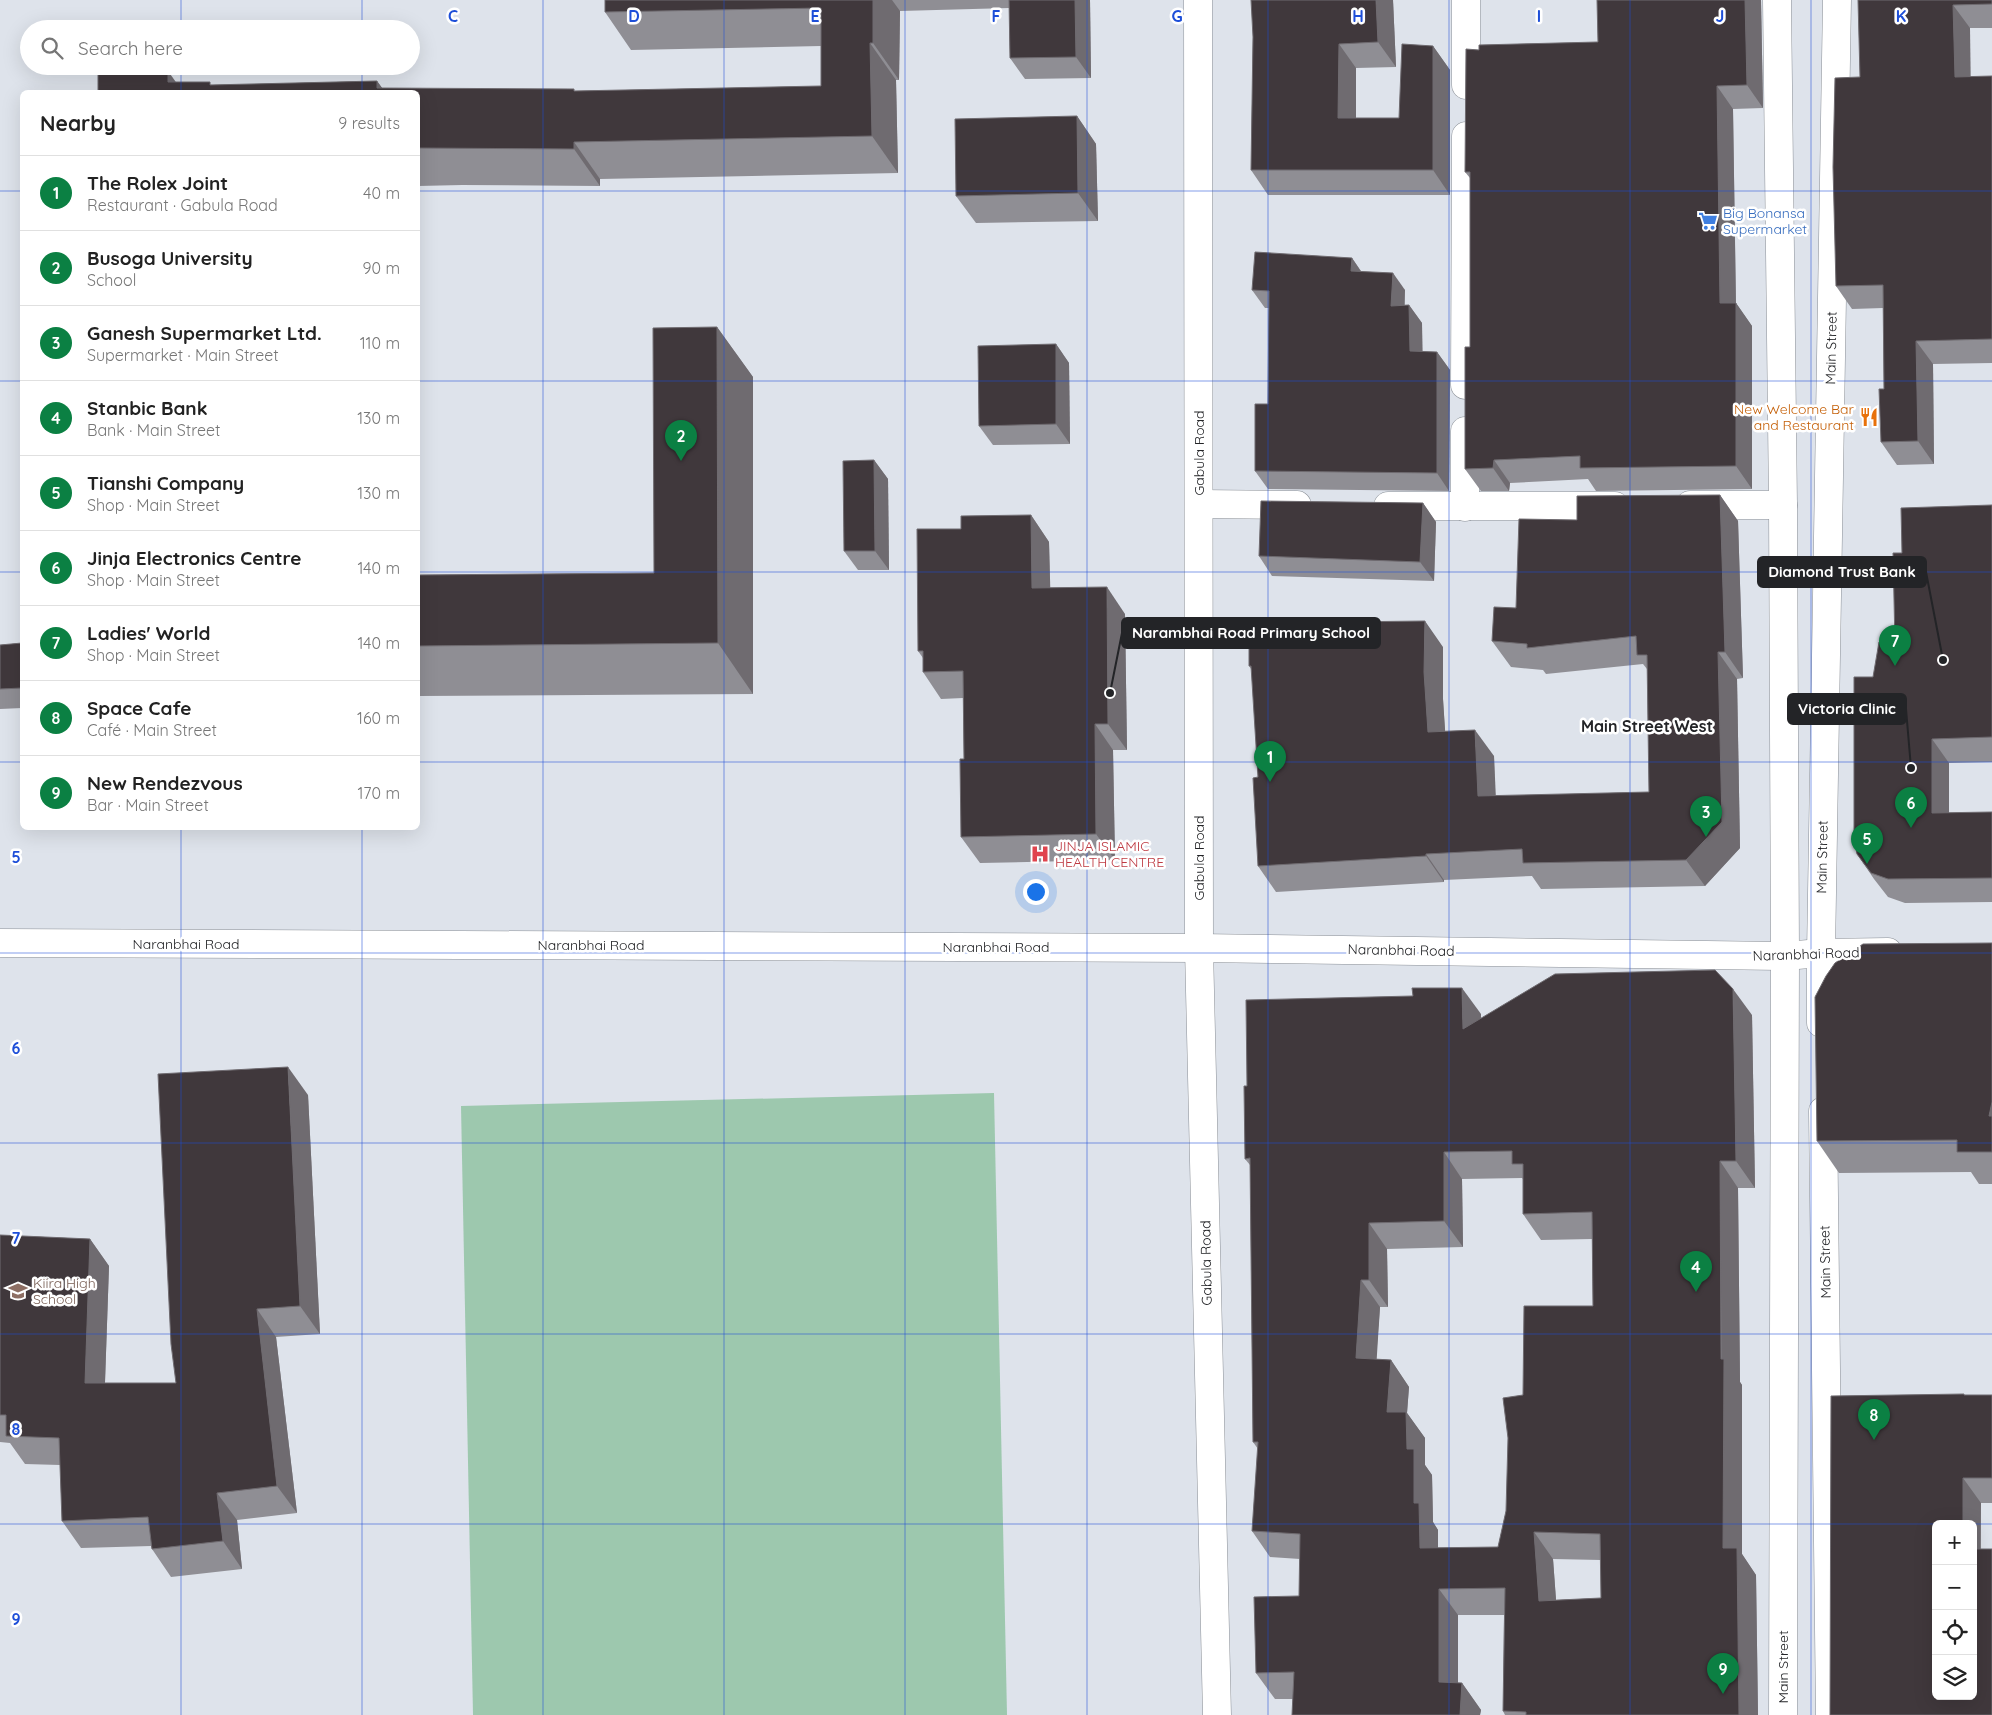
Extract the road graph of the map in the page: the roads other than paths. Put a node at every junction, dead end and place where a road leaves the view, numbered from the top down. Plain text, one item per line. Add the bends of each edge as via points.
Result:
1 (1198, 0) edge
2 (1466, 0) edge
3 (1777, 0) edge
4 (1837, 0) edge
5 (1199, 504) junction
6 (1317, 505) edge
7 (1783, 505) junction
8 (1367, 506) edge
9 (1465, 507) junction
10 (0, 943) edge
11 (1199, 948) junction
12 (1916, 952) edge
13 (1820, 953) junction
14 (1785, 956) junction
15 (1822, 1052) edge
16 (1822, 1091) edge
17 (1217, 1715) edge
18 (1783, 1715) edge
19 (1830, 1715) edge

1 - 5 street, Gabula Road
2 - 9 street
3 - 7 street, Main Street
4 - 13 street, Main Street
5 - 6 street
5 - 11 street, Gabula Road
7 - 9 street
7 - 14 street, Main Street
8 - 9 street
10 - 11 street, Naranbhai Road
11 - 14 street, Naranbhai Road
11 - 17 street, Gabula Road
12 - 13 street, Naranbhai Road
13 - 14 street, Naranbhai Road
13 - 15 street, Main Street
14 - 18 street, Main Street
16 - 19 street, Main Street

